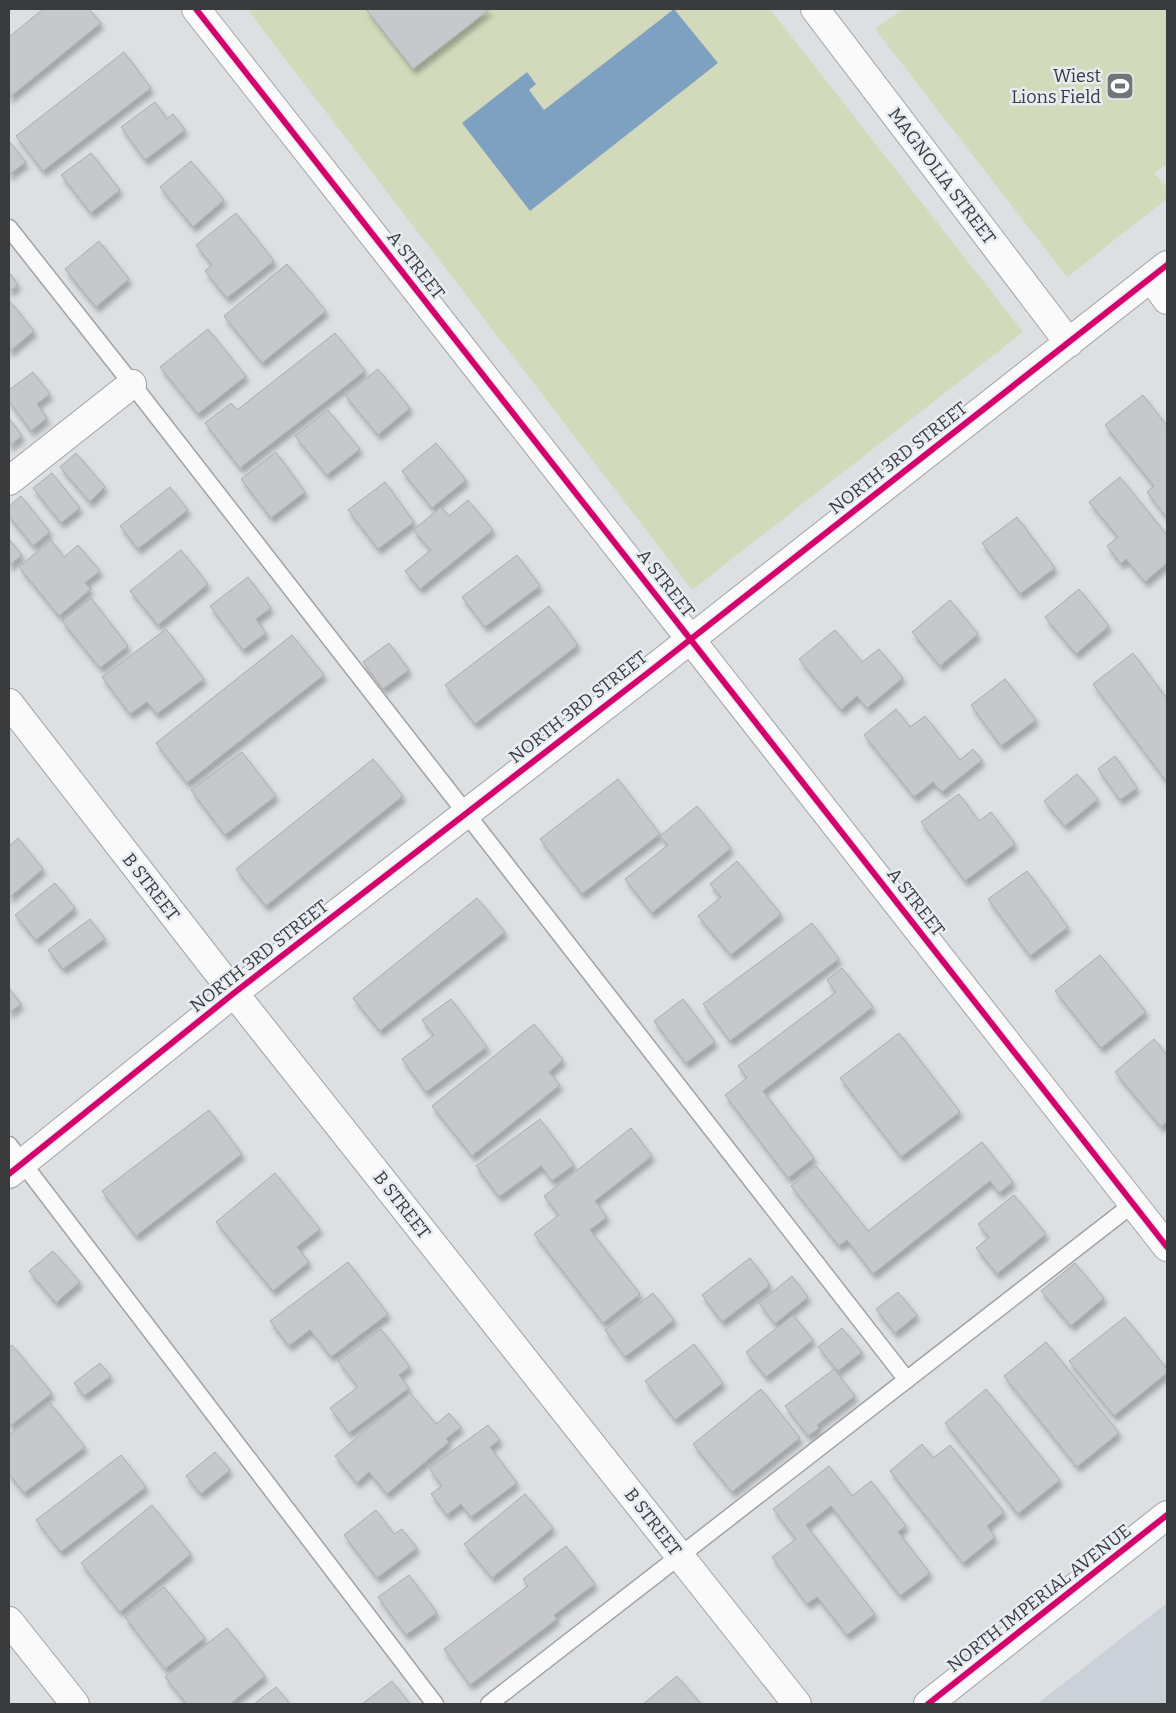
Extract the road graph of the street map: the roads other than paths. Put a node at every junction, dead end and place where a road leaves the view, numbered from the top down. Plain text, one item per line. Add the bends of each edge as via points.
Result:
1 (196, 9) edge
2 (815, 9) edge
3 (9, 228) edge
4 (1159, 272) edge
5 (1167, 300) edge
6 (1069, 343) junction
7 (132, 384) junction
8 (9, 481) edge
9 (691, 639) junction
10 (9, 703) edge
11 (465, 814) junction
12 (234, 993) junction
13 (13, 1161) edge
14 (1133, 1204) junction
15 (1167, 1248) edge
16 (907, 1380) junction
17 (1167, 1515) edge
18 (680, 1556) junction
19 (9, 1621) edge
20 (75, 1704) edge
21 (435, 1704) edge
22 (489, 1704) edge
23 (797, 1704) edge
24 (928, 1704) edge

1 - 9 street, A STREET
2 - 6 street, MAGNOLIA STREET
3 - 7 lane
4 - 5 street
4 - 6 street, NORTH 3RD STREET
6 - 9 street, NORTH 3RD STREET
7 - 8 street
7 - 11 lane
9 - 11 street, NORTH 3RD STREET
9 - 14 street, A STREET
10 - 12 street, B STREET
11 - 12 street, NORTH 3RD STREET
11 - 16 lane
12 - 13 street, NORTH 3RD STREET
12 - 18 street, B STREET
13 - 21 lane
14 - 15 street, A STREET
14 - 16 lane
16 - 18 lane
17 - 24 street, NORTH IMPERIAL AVENUE
18 - 22 lane
18 - 23 street, B STREET
19 - 20 street

